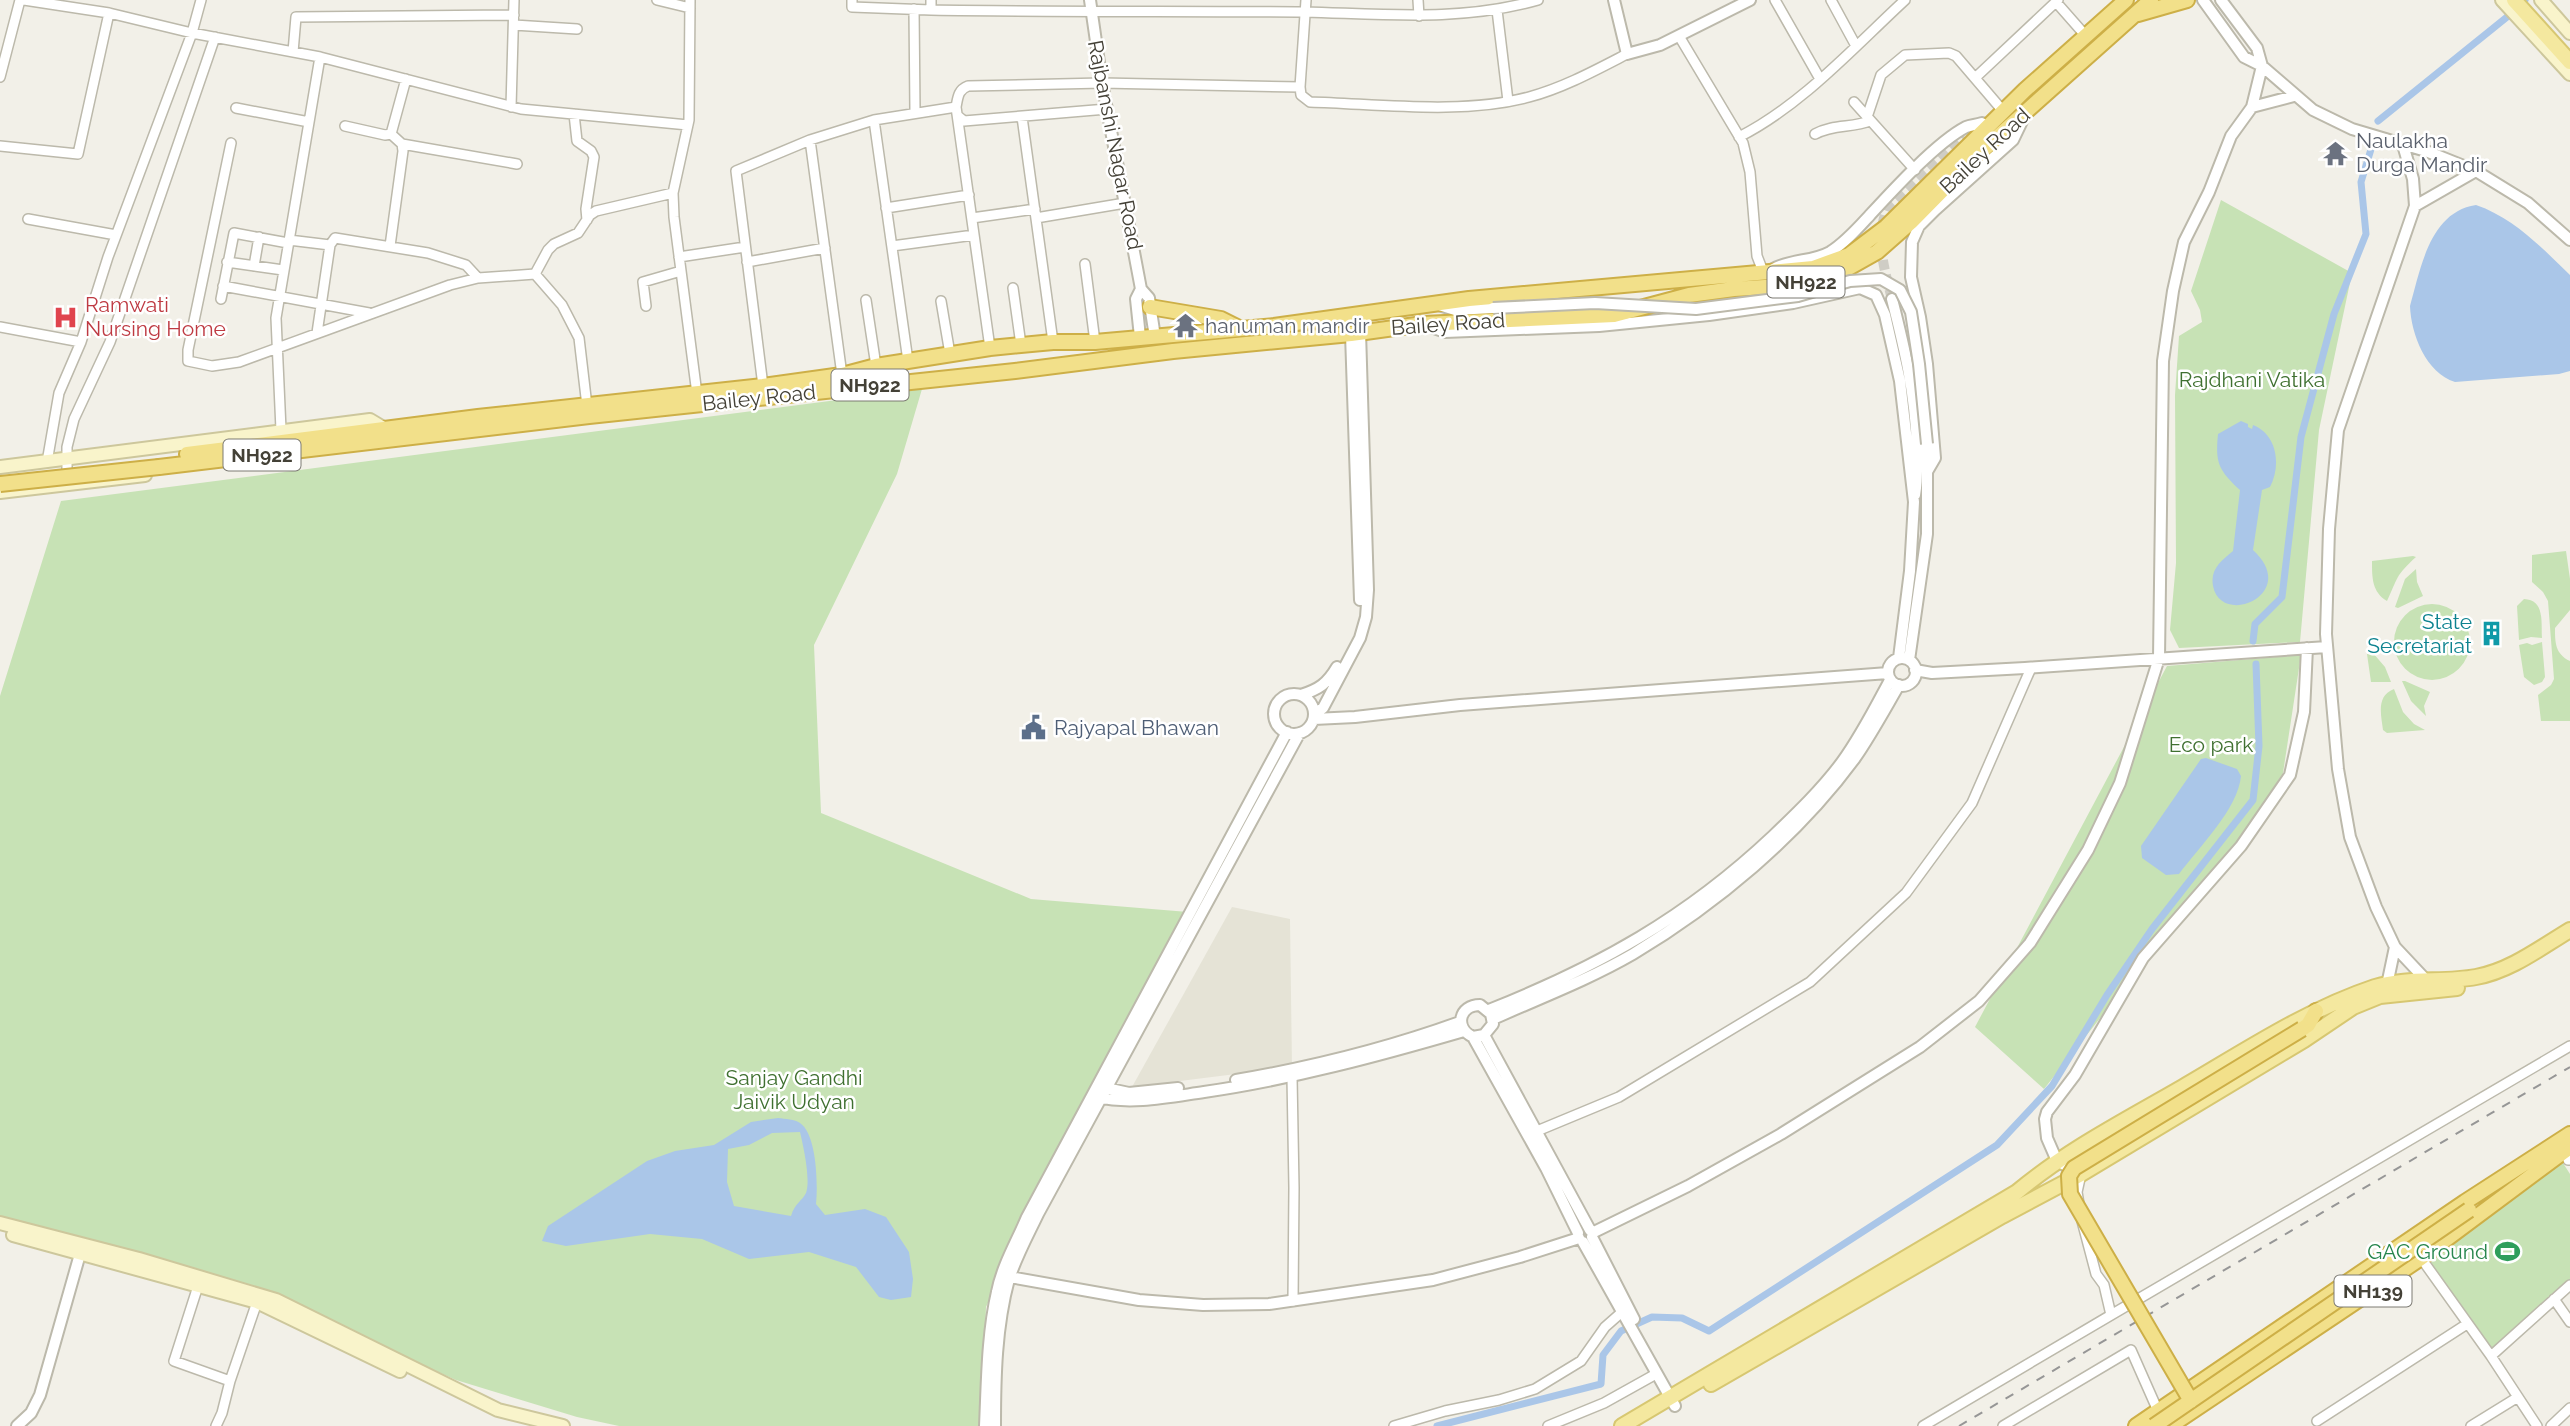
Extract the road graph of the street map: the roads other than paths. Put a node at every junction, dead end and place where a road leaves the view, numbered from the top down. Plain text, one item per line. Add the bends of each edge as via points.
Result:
1 (22, 0) edge
2 (201, 0) edge
3 (514, 0) edge
4 (657, 0) edge
5 (852, 0) edge
6 (1010, 0) edge
7 (1090, 0) edge
8 (1233, 0) edge
9 (1306, 0) edge
10 (1418, 0) edge
11 (1538, 0) edge
12 (1614, 0) edge
13 (1751, 0) edge
14 (1776, 0) edge
15 (1831, 0) edge
16 (1887, 0) edge
17 (1905, 0) edge
18 (2126, 0) edge
19 (2151, 0) edge
20 (2187, 0) edge
21 (2203, 0) edge
22 (2221, 0) edge
23 (2057, 1) edge
24 (2506, 1) edge
25 (690, 4) edge
26 (931, 5) edge
27 (1727, 6) edge
28 (915, 9) junction
29 (1497, 9) junction
30 (2531, 9) edge
31 (1011, 11) junction
32 (1893, 11) junction
33 (1090, 12) junction
34 (1232, 12) junction
35 (1306, 12) junction
36 (109, 13) junction
37 (2134, 15) junction
38 (1419, 16) junction
39 (514, 20) junction
40 (577, 29) dead end
41 (192, 33) junction
42 (2570, 33) edge
43 (1679, 36) junction
44 (215, 37) junction
45 (2081, 39) junction
46 (2105, 43) junction
47 (1856, 46) junction
48 (2570, 48) edge
49 (293, 52) junction
50 (1627, 54) junction
51 (320, 57) junction
52 (2570, 62) edge
53 (2262, 66) junction
54 (2570, 74) edge
55 (0, 77) edge
56 (1975, 78) junction
57 (406, 79) junction
58 (1820, 79) junction
59 (1102, 83) junction
60 (1300, 87) junction
61 (2294, 96) junction
62 (1508, 101) junction
63 (1854, 102) dead end
64 (511, 107) junction
65 (2252, 107) junction
66 (236, 108) dead end
67 (1107, 109) junction
68 (915, 111) junction
69 (957, 111) junction
70 (2003, 111) junction
71 (574, 114) junction
72 (2025, 114) junction
73 (1022, 117) junction
74 (1869, 119) junction
75 (874, 120) junction
76 (309, 122) junction
77 (1987, 124) junction
78 (688, 125) junction
79 (345, 126) dead end
80 (391, 134) junction
81 (1815, 134) dead end
82 (1964, 136) tunnel mouth
83 (1739, 137) junction
84 (810, 140) junction
85 (231, 144) dead end
86 (401, 144) junction
87 (2403, 145) junction
88 (0, 146) edge
89 (517, 164) dead end
90 (1915, 170) junction
91 (2476, 171) junction
92 (673, 193) junction
93 (969, 195) junction
94 (1125, 203) junction
95 (2415, 206) junction
96 (886, 208) junction
97 (1035, 214) junction
98 (972, 218) junction
99 (28, 219) dead end
100 (587, 220) junction
101 (116, 235) junction
102 (974, 235) junction
103 (2569, 236) edge
104 (259, 237) junction
105 (288, 242) junction
106 (330, 245) junction
107 (390, 246) junction
108 (892, 246) junction
109 (745, 247) junction
110 (825, 248) junction
111 (679, 257) junction
112 (227, 262) junction
113 (747, 262) junction
114 (1085, 264) dead end
115 (254, 266) junction
116 (284, 271) junction
117 (681, 271) junction
118 (535, 274) junction
119 (1764, 274) junction
120 (478, 278) junction
121 (223, 286) junction
122 (1013, 288) dead end
123 (1141, 289) junction
124 (279, 295) junction
125 (221, 299) dead end
126 (1892, 299) tunnel mouth
127 (866, 300) dead end
128 (941, 301) dead end
129 (321, 302) junction
130 (1436, 304) junction
131 (646, 306) dead end
132 (1150, 307) junction
133 (372, 313) junction
134 (1423, 324) junction
135 (0, 327) edge
136 (1239, 328) junction
137 (317, 333) junction
138 (1356, 333) junction
139 (1147, 337) junction
140 (81, 342) junction
141 (1053, 342) junction
142 (1093, 342) junction
143 (1021, 345) junction
144 (275, 348) junction
145 (990, 348) junction
146 (950, 354) junction
147 (908, 361) junction
148 (1079, 362) junction
149 (876, 366) junction
150 (849, 373) junction
151 (929, 379) junction
152 (764, 386) junction
153 (697, 394) junction
154 (587, 406) junction
155 (281, 430) junction
156 (388, 435) junction
157 (67, 459) junction
158 (47, 461) junction
159 (159, 462) junction
160 (14, 466) junction
161 (0, 467) edge
162 (1928, 470) junction
163 (0, 476) edge
164 (0, 484) edge
165 (68, 484) junction
166 (17, 490) junction
167 (0, 492) edge
168 (1914, 502) junction
169 (1913, 520) junction
170 (1928, 521) junction
171 (2307, 648) junction
172 (2326, 648) junction
173 (2159, 658) junction
174 (1908, 663) junction
175 (2031, 668) junction
176 (1893, 679) junction
177 (1301, 695) junction
178 (1314, 716) junction
179 (1293, 733) junction
180 (2570, 930) edge
181 (2570, 940) edge
182 (2395, 947) junction
183 (2426, 981) junction
184 (2387, 985) junction
185 (2316, 1011) junction
186 (1491, 1014) junction
187 (2325, 1024) junction
188 (2305, 1027) junction
189 (1471, 1031) junction
190 (2570, 1046) edge
191 (1292, 1077) junction
192 (1100, 1092) junction
193 (1537, 1131) junction
194 (2570, 1134) edge
195 (2568, 1157) edge
196 (2057, 1161) junction
197 (2081, 1174) junction
198 (2489, 1197) junction
199 (0, 1223) edge
200 (0, 1231) edge
201 (1586, 1235) junction
202 (81, 1249) junction
203 (2421, 1258) junction
204 (1012, 1263) junction
205 (1006, 1277) junction
206 (1037, 1283) junction
207 (2570, 1285) edge
208 (198, 1286) junction
209 (1002, 1290) junction
210 (2554, 1299) junction
211 (1293, 1301) junction
212 (257, 1302) junction
213 (1626, 1314) junction
214 (2111, 1315) junction
215 (2570, 1322) edge
216 (2467, 1324) junction
217 (1637, 1332) junction
218 (2491, 1356) junction
219 (1656, 1374) junction
220 (2212, 1374) junction
221 (230, 1381) junction
222 (2223, 1391) junction
223 (2518, 1397) junction
224 (1675, 1400) junction
225 (2192, 1401) junction
226 (2570, 1408) edge
227 (2158, 1411) junction
228 (2317, 1421) dead end
229 (2173, 1425) edge
230 (18, 1426) edge
231 (216, 1426) edge
232 (525, 1426) edge
233 (564, 1426) edge
234 (985, 1426) edge
235 (995, 1426) edge
236 (1394, 1426) edge
237 (1548, 1426) edge
238 (1622, 1426) edge
239 (1641, 1426) edge
240 (1923, 1426) edge
241 (2003, 1426) edge
242 (2136, 1426) edge
243 (2154, 1426) edge
244 (2471, 1426) edge
245 (2537, 1426) edge
246 (2551, 1426) edge

1 - 36 street
1 - 55 street
2 - 41 street
3 - 39 street
4 - 25 street
5 - 28 street via 852,7
6 - 31 street
7 - 33 street, Rajbanshi Nagar Road
8 - 34 street
9 - 35 street
10 - 38 street
11 - 29 street
12 - 50 street
13 - 27 street
14 - 58 street
15 - 47 street
16 - 32 street
17 - 32 street
18 - 45 highway, Bailey Road / NH922
19 - 37 highway, Bailey Road / NH922
20 - 37 highway
21 - 53 street via 2244,57
22 - 53 street via 2257,48
23 - 45 street
23 - 56 street
24 - 30 main road
25 - 78 street
26 - 28 street
26 - 31 street
27 - 43 street
28 - 68 street
29 - 38 street
29 - 62 street
30 - 42 main road
30 - 48 main road
30 - 52 main road
30 - 54 main road
31 - 33 street
32 - 47 street
33 - 34 street
33 - 59 street, Rajbanshi Nagar Road
34 - 35 street
35 - 38 street
35 - 60 street
36 - 41 street
36 - 88 street via 78,154
37 - 46 highway, Bailey Road / NH922
39 - 40 street
39 - 49 street via 296,17
39 - 64 street
41 - 44 street
41 - 101 street
43 - 50 street
43 - 83 street
44 - 49 street
44 - 157 street via 110,342 74,419
45 - 46 highway via 2069,57 2074,61
45 - 70 highway, Bailey Road / NH922
46 - 72 highway, Bailey Road / NH922
47 - 58 street
49 - 51 street
50 - 62 street via 1562,85
51 - 57 street
51 - 76 street
53 - 61 street
53 - 65 street
56 - 70 street
56 - 74 street via 1953,54 1907,53 1881,75
57 - 64 street
57 - 80 street
58 - 83 street via 1762,125
59 - 60 street
59 - 67 street, Rajbanshi Nagar Road
59 - 69 street via 968,86 960,91
60 - 62 street via 1301,95 1310,102 1464,107
61 - 65 street
61 - 87 street via 2340,124
63 - 74 street
64 - 71 street
65 - 173 street via 2231,136 2184,242 2169,314 2163,361
66 - 76 street
67 - 73 street
67 - 94 street, Rajbanshi Nagar Road
68 - 69 street
68 - 75 street
69 - 73 street via 964,121
69 - 93 street
70 - 77 highway, Bailey Road / NH922
71 - 78 street
71 - 100 street via 578,143 594,157
72 - 134 highway, Bailey Road / NH922 via 1877,252 1845,270 1797,285 1689,295 1614,315
72 - 162 street via 2013,140 1919,226 1912,242 1911,277 1926,352 1934,440 1935,458
73 - 97 street
74 - 81 street
74 - 90 street
75 - 84 street
75 - 96 street
76 - 105 street
77 - 82 street
77 - 90 street via 1967,127
77 - 119 highway, Bailey Road / NH922 via 1886,228 1849,255 1813,268
78 - 92 street
79 - 80 street
80 - 86 street
83 - 119 street via 1748,161 1757,256
84 - 109 street via 736,172
84 - 110 street
85 - 144 street via 187,358 212,366 239,362
86 - 89 street
86 - 107 street
87 - 91 street
87 - 95 street
90 - 119 street via 1830,252 1784,263
91 - 95 street
91 - 103 street via 2528,203
92 - 100 street via 602,208
92 - 111 street
93 - 96 street
93 - 98 street
94 - 97 street
94 - 123 street, Rajbanshi Nagar Road
95 - 172 street via 2339,430 2329,529
96 - 108 street
97 - 98 street
97 - 141 street
98 - 102 street
99 - 101 street
100 - 118 street via 578,233 548,250
101 - 140 street
102 - 108 street
102 - 145 street
104 - 105 street
104 - 112 street via 234,233
104 - 115 street
105 - 106 street
105 - 116 street
106 - 107 street via 341,238
106 - 129 street
107 - 120 street via 462,263
108 - 147 street
109 - 111 street
109 - 113 street
110 - 113 street
110 - 150 street
111 - 117 street
112 - 115 street
112 - 121 street
113 - 152 street
114 - 142 street
115 - 116 street
116 - 124 street
117 - 131 street via 643,282
117 - 153 street
118 - 120 street
118 - 154 street via 562,305 579,338
119 - 130 highway, Bailey Road / NH922
120 - 133 street
121 - 124 street
121 - 125 street
122 - 143 street
123 - 132 street, Rajbanshi Nagar Road
123 - 139 street, Rajbanshi Nagar Road via 1136,299
124 - 129 street
124 - 144 street
126 - 168 street via 1916,412 1918,481
127 - 149 street
128 - 146 street
129 - 133 street
129 - 137 street
130 - 136 highway, Bailey Road / NH922
130 - 162 street, bridge via 1455,310 1595,303 1696,309 1881,279 1900,290 1911,312
132 - 136 highway via 1222,319
132 - 139 street, Rajbanshi Nagar Road
133 - 137 street
134 - 138 highway, Bailey Road / NH922
134 - 168 street via 1445,332 1599,326 1709,316 1868,289 1881,303 1890,332
135 - 140 street
136 - 139 highway, Bailey Road / NH922
137 - 144 street
138 - 148 highway, Bailey Road / NH922
138 - 177 street via 1359,616 1330,680
138 - 178 street via 1366,617 1360,638 1323,708
139 - 142 highway, Bailey Road / NH922
140 - 158 street via 59,393
141 - 142 highway, Bailey Road / NH922
141 - 143 highway, Bailey Road / NH922
142 - 148 highway via 1000,359 1006,364
143 - 145 highway, Bailey Road / NH922
144 - 155 street
145 - 146 highway, Bailey Road / NH922
146 - 147 highway, Bailey Road / NH922
147 - 149 highway, Bailey Road / NH922
148 - 151 highway, Bailey Road / NH922
149 - 150 highway, Bailey Road / NH922
150 - 151 highway via 973,362 970,367
150 - 152 highway, Bailey Road / NH922
151 - 156 highway, Bailey Road / NH922
152 - 153 highway, Bailey Road / NH922
153 - 154 highway, Bailey Road / NH922
154 - 156 highway, Bailey Road / NH922
155 - 156 main road via 370,420
155 - 157 main road
156 - 159 highway, NH922
156 - 165 main road via 382,446
157 - 158 main road
157 - 165 street
158 - 160 main road
159 - 163 highway, NH922
159 - 164 highway, NH922, bridge
160 - 161 main road
160 - 166 main road
162 - 170 street
165 - 166 main road
166 - 167 main road
168 - 169 street
169 - 170 street
169 - 174 street
170 - 174 street
171 - 172 street
171 - 173 street
171 - 196 street via 2304,712 2290,775 2241,846 2143,958 2075,1075 2047,1112 2045,1127
172 - 182 street via 2347,824
173 - 175 street
173 - 201 street via 2120,783 2088,850 2030,943 1979,1001 1920,1047 1781,1134
174 - 175 street via 1933,673
174 - 176 street via 1889,665
174 - 176 street via 1911,681
175 - 193 street via 1972,803 1906,893 1810,982 1619,1097
176 - 178 street via 1460,705 1355,717
176 - 186 street via 1840,764 1783,827 1718,885 1625,948
177 - 178 street via 1310,702
177 - 179 street via 1285,696 1274,708 1280,730
178 - 179 street via 1308,730
179 - 192 street
180 - 183 main road via 2493,973
181 - 187 main road via 2497,981 2380,996
182 - 183 street
182 - 184 street
183 - 184 main road
184 - 185 main road
185 - 188 highway
185 - 196 main road
186 - 189 street via 1491,1028
186 - 189 street via 1480,1005 1463,1012
187 - 188 highway
187 - 197 main road
188 - 225 highway, bridge via 2074,1168 2069,1176 2070,1194
189 - 191 street
189 - 192 street via 1415,1038 1288,1071 1149,1092
189 - 193 street
189 - 201 street
190 - 214 street
191 - 192 street via 1161,1098 1130,1100
191 - 211 street
192 - 204 street via 1027,1217
193 - 201 street
194 - 198 highway, NH139
195 - 198 highway, NH139
196 - 197 street
196 - 224 main road via 2017,1192
197 - 214 street via 2077,1192 2085,1237
197 - 224 main road
198 - 203 highway, NH139
198 - 220 highway, NH139 via 2465,1202
198 - 225 highway, bridge
199 - 202 main road
200 - 202 main road
201 - 211 street via 1433,1280
201 - 213 street
202 - 208 main road
202 - 230 street via 40,1395
202 - 233 main road via 139,1259 276,1300 498,1410
203 - 216 street
203 - 222 highway, NH139
204 - 205 street
204 - 206 street
205 - 206 street
205 - 209 street
206 - 209 street
206 - 211 street via 1180,1304 1238,1306
207 - 210 street
208 - 212 main road
208 - 221 street via 174,1361
209 - 234 street via 991,1331
209 - 235 street
210 - 215 street
210 - 218 street
212 - 221 street
212 - 232 main road via 461,1401
213 - 217 street
213 - 236 street via 1605,1327 1581,1362 1535,1389
214 - 240 street
216 - 218 street
216 - 228 street
217 - 219 street
217 - 224 street
218 - 223 street
219 - 224 street
219 - 237 street via 1613,1399
220 - 222 highway
220 - 227 highway, NH139
221 - 231 street
222 - 229 highway, NH139
223 - 244 street
223 - 245 street
224 - 238 main road
224 - 239 main road
225 - 243 highway, bridge
226 - 246 street
227 - 229 street
227 - 241 street via 2131,1350
227 - 242 highway, NH139

